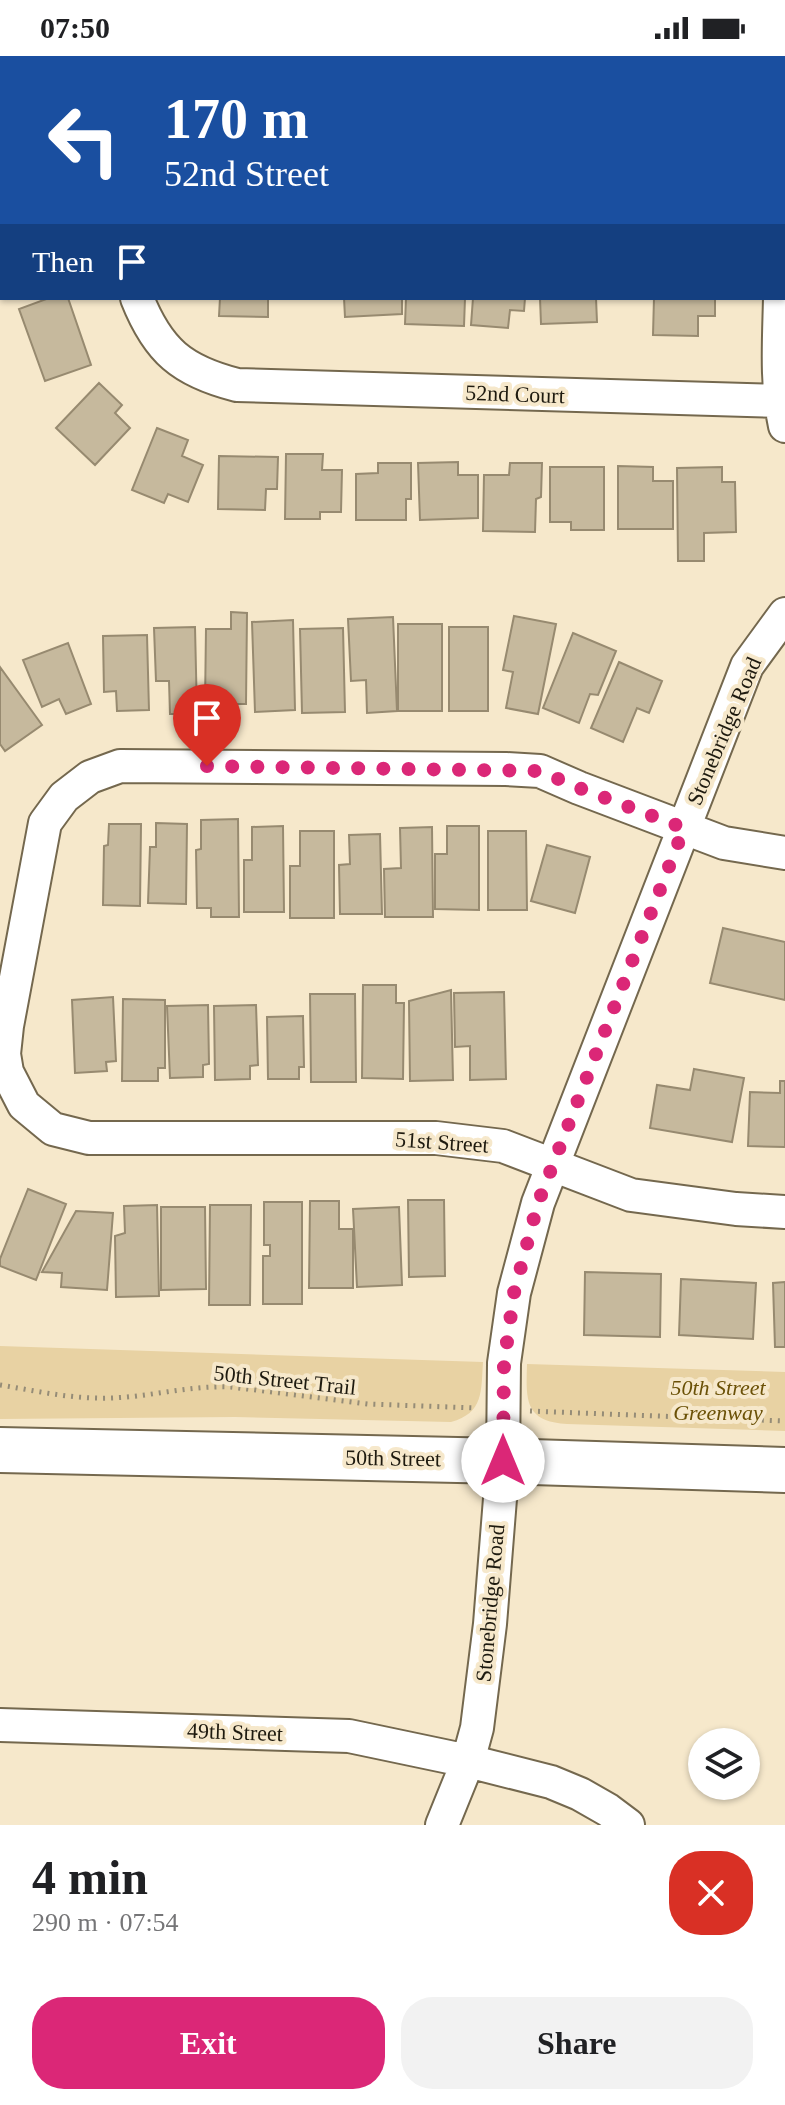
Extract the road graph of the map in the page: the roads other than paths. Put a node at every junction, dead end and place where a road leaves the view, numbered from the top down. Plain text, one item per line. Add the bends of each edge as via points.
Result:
1 (138, 300) edge
2 (780, 300) edge
3 (782, 414) edge
4 (785, 614) edge
5 (684, 828) junction
6 (785, 853) edge
7 (553, 1165) junction
8 (785, 1212) edge
9 (0, 1450) edge
10 (503, 1461) junction
11 (785, 1470) edge
12 (0, 1725) edge
13 (468, 1761) junction
14 (442, 1825) edge
15 (628, 1825) edge

1 - 3 street, 52nd Court via 163,347 184,365 208,378 249,387
2 - 3 street
4 - 5 street, Stonebridge Road via 747,666
5 - 6 street, 51st Street via 724,843
5 - 7 street, Stonebridge Road
5 - 7 street, 51st Street via 540,771 148,765 120,766 90,777 64,797 45,823 4,1054 24,1105 53,1129 89,1138 436,1138 503,1146
7 - 8 street, 51st Street via 631,1195
7 - 10 street, Stonebridge Road via 514,1293 504,1363
9 - 10 main road, 50th Street
10 - 11 main road, 50th Street
10 - 13 street, Stonebridge Road via 490,1624
12 - 13 street, 49th Street via 349,1736
13 - 14 street, Stonebridge Road
13 - 15 street, 49th Street via 551,1782

